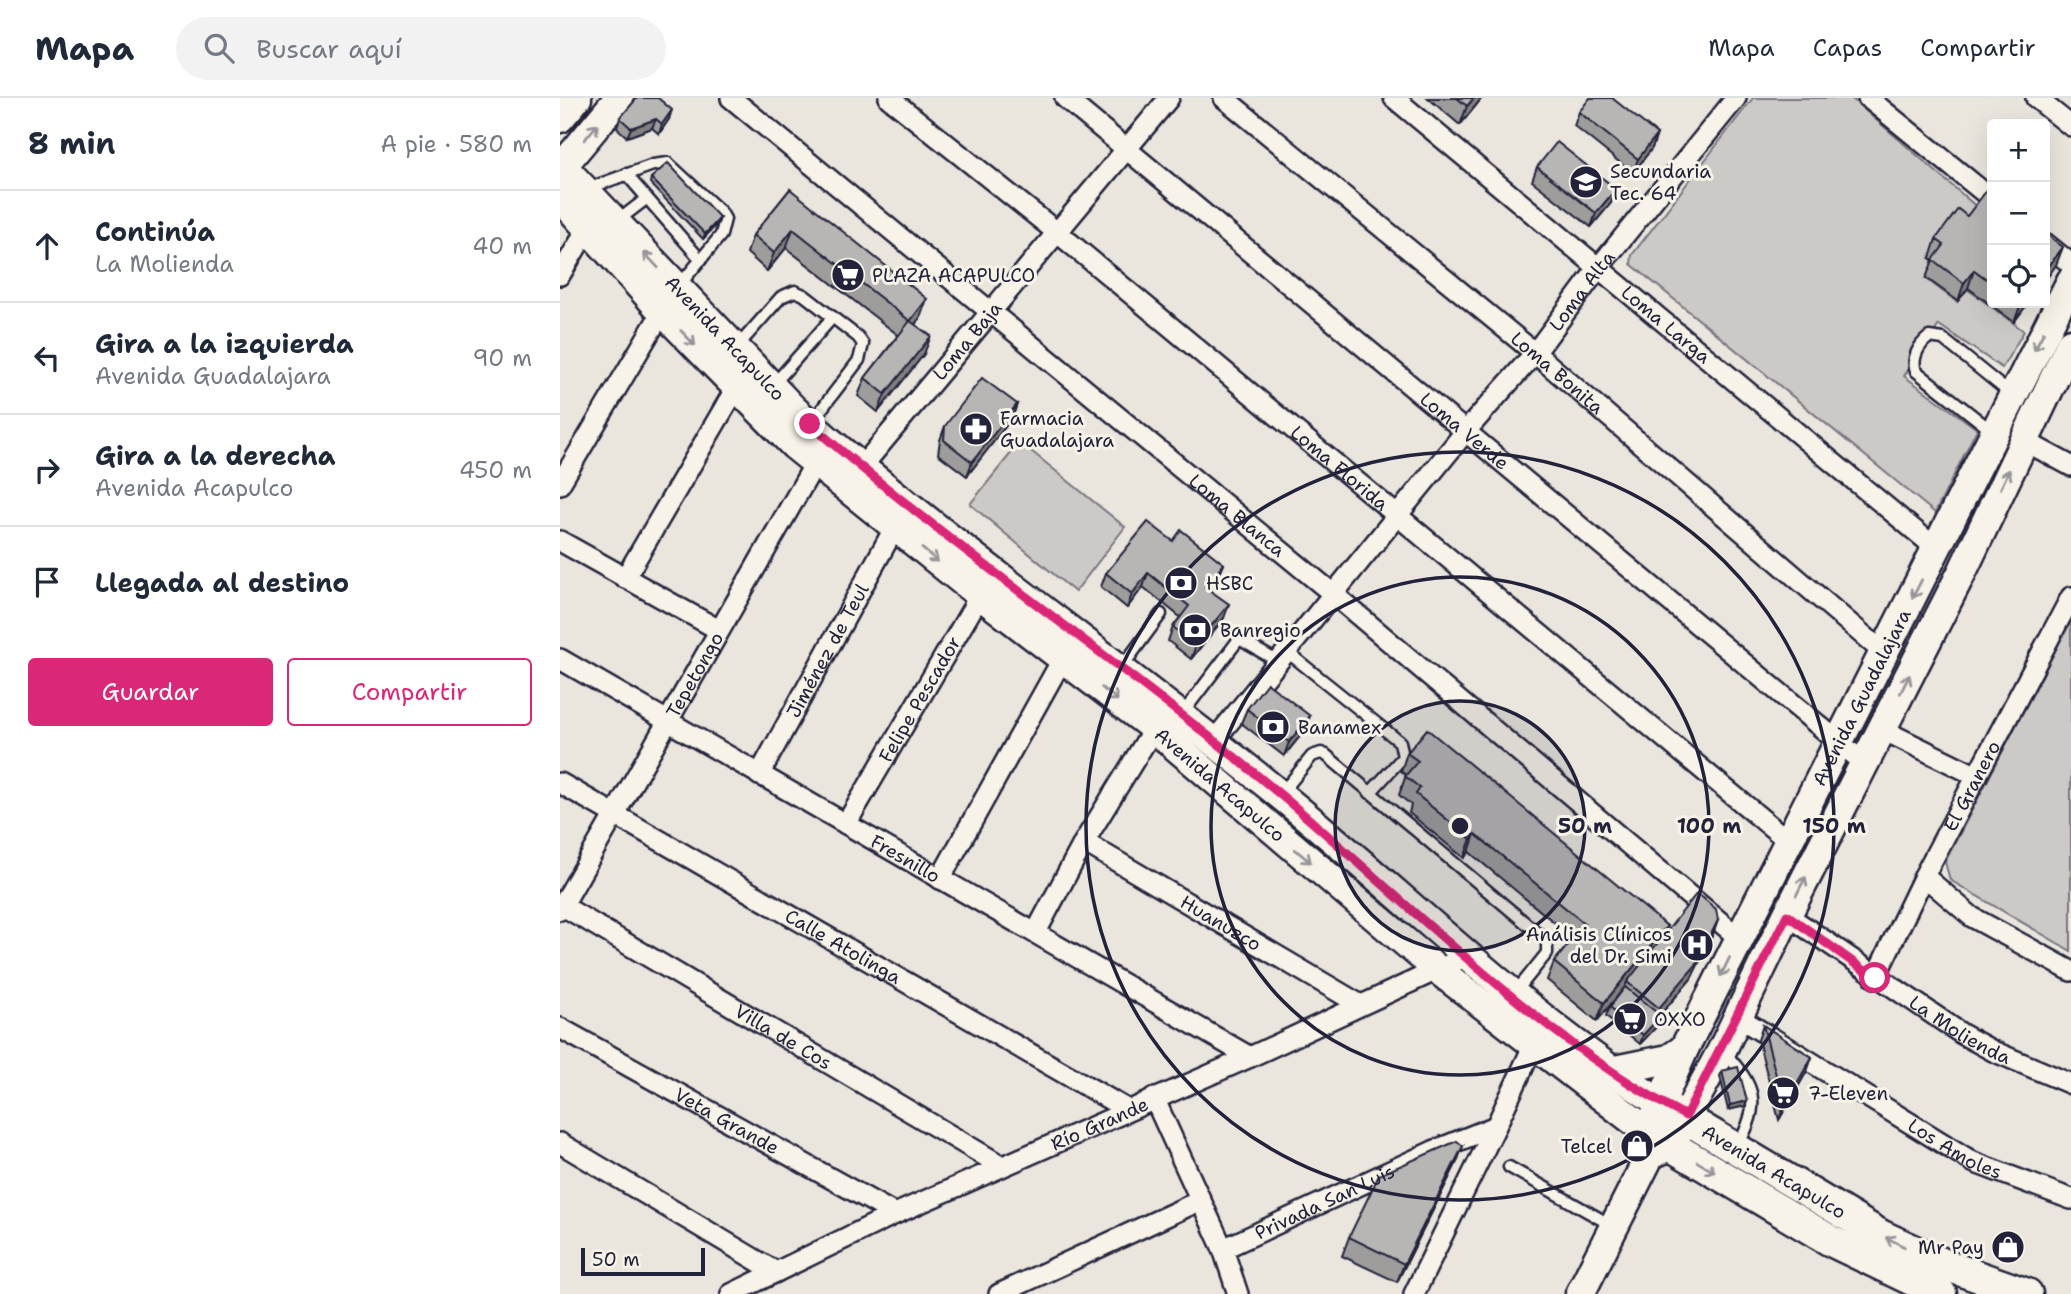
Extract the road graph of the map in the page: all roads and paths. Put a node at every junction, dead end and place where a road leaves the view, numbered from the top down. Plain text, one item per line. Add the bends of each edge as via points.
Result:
1 (577, 98) edge
2 (620, 98) edge
3 (731, 98) edge
4 (889, 98) edge
5 (1065, 98) edge
6 (1169, 98) edge
7 (1224, 98) edge
8 (1394, 98) edge
9 (1736, 98) edge
10 (1868, 98) edge
11 (2036, 98) edge
12 (560, 118) edge
13 (2071, 127) edge
14 (1126, 147) junction
15 (561, 166) edge
16 (626, 174) junction
17 (700, 191) junction
18 (573, 193) edge
19 (1987, 195) edge
20 (646, 199) junction
21 (694, 201) edge
22 (682, 222) dead end
23 (616, 223) junction
24 (588, 228) junction
25 (676, 232) junction
26 (1058, 233) junction
27 (2047, 245) edge
28 (701, 260) junction
29 (2071, 264) edge
30 (1599, 267) junction
31 (560, 275) edge
32 (2071, 281) edge
33 (669, 300) junction
34 (991, 310) junction
35 (833, 317) junction
36 (2071, 343) edge
37 (735, 349) junction
38 (1535, 353) junction
39 (771, 386) junction
40 (736, 388) junction
41 (2012, 396) junction
42 (1465, 432) junction
43 (1996, 433) junction
44 (2023, 440) junction
45 (812, 443) junction
46 (2071, 466) edge
47 (853, 477) junction
48 (560, 484) edge
49 (1398, 514) junction
50 (895, 527) junction
51 (560, 541) edge
52 (1937, 549) junction
53 (625, 578) junction
54 (987, 584) junction
55 (1332, 593) junction
56 (2071, 597) edge
57 (1161, 614) dead end
58 (719, 630) junction
59 (1885, 653) junction
60 (1281, 656) junction
61 (1063, 657) junction
62 (560, 659) edge
63 (1120, 669) junction
64 (1180, 717) junction
65 (668, 722) junction
66 (1154, 729) junction
67 (1881, 729) junction
68 (1213, 742) junction
69 (1839, 742) junction
70 (1864, 763) junction
71 (759, 775) junction
72 (1977, 776) junction
73 (560, 783) edge
74 (1370, 793) junction
75 (1280, 795) junction
76 (615, 813) junction
77 (846, 824) junction
78 (1787, 840) junction
79 (1084, 842) junction
80 (1924, 876) junction
81 (940, 879) junction
82 (561, 908) edge
83 (1787, 915) junction
84 (1037, 932) junction
85 (1739, 938) junction
86 (1467, 956) junction
87 (1438, 970) junction
88 (2071, 971) edge
89 (1875, 978) junction
90 (1513, 995) junction
91 (1359, 1004) junction
92 (1738, 1017) junction
93 (560, 1028) edge
94 (1535, 1042) junction
95 (1684, 1049) junction
96 (1722, 1050) junction
97 (1250, 1057) junction
98 (1610, 1071) junction
99 (2071, 1083) edge
100 (1154, 1098) junction
101 (1660, 1103) junction
102 (1128, 1110) junction
103 (1686, 1116) junction
104 (1496, 1126) junction
105 (560, 1143) edge
106 (1656, 1144) junction
107 (1736, 1149) junction
108 (1002, 1166) junction
109 (1509, 1167) dead end
110 (2071, 1199) edge
111 (1199, 1201) junction
112 (895, 1214) junction
113 (1614, 1227) junction
114 (1223, 1249) junction
115 (776, 1272) junction
116 (732, 1294) edge
117 (999, 1294) edge
118 (1238, 1294) edge
119 (1414, 1294) edge
120 (1580, 1294) edge
121 (1941, 1294) edge
122 (2027, 1294) edge

1 - 12 main road
15 -> 2 main road
3 - 34 street, Loma Blanca
4 - 26 street, Loma Florida
5 - 14 street, Loma Verde
6 - 14 street, Loma Baja
7 - 38 street, Loma Bonita
8 - 30 street, Loma Larga
9 - 30 street, Loma Alta
10 - 19 street
11 - 13 street
14 - 26 street, Loma Baja
14 - 42 street, Loma Verde
15 - 18 main road, Avenida Acapulco
16 - 17 lane via 668,163
16 - 18 lane
16 - 20 lane
17 - 21 lane
17 - 28 lane via 725,219 721,235
18 - 23 main road, Avenida Acapulco
18 - 24 main road, Avenida Acapulco
20 - 23 lane
20 - 25 lane
22 - 25 lane
33 -> 23 main road, Avenida Acapulco
24 - 31 street
24 - 33 main road, Avenida Acapulco
25 - 28 lane
26 - 34 street, Loma Baja
26 - 49 street, Loma Florida
27 - 29 street
28 - 33 lane
30 - 38 street, Loma Alta
30 - 52 street, Loma Larga
32 -> 41 main road, Avenida Guadalajara
33 - 37 main road, Avenida Acapulco
33 -> 40 main road, Avenida Acapulco
33 - 48 street
34 - 47 street, Loma Baja
34 - 55 street, Loma Blanca
35 - 37 lane via 804,295 788,292
35 - 39 lane
35 - 45 lane via 858,337 863,351
36 - 44 main road, Avenida Guadalajara
37 - 39 main road, Avenida Acapulco
38 - 42 street, Loma Alta
38 - 59 street, Loma Bonita
39 - 45 main road, Avenida Acapulco
40 - 45 main road, Avenida Acapulco
40 - 53 street
41 - 43 main road, Avenida Guadalajara
41 - 43 lane via 1935,336 1922,342 1914,358 1916,371
42 - 49 street, Loma Alta
42 - 69 street, Loma Verde
43 - 52 main road, Avenida Guadalajara
44 - 46 street
67 -> 44 main road, Avenida Guadalajara via 1964,570
45 - 47 main road, Avenida Acapulco
45 - 58 street, Tepetongo
47 - 50 main road, Avenida Acapulco
47 - 54 main road, Avenida Acapulco
49 - 55 street, Loma Alta
49 - 78 street, Loma Florida
50 -> 54 main road, Avenida Acapulco
50 - 71 street, Jiménez de Teul
51 - 53 street
52 -> 59 main road, Avenida Guadalajara
53 - 58 street
54 - 61 main road, Avenida Acapulco
54 - 63 main road, Avenida Acapulco
54 - 77 street, Felipe Pescador
55 - 60 street, Loma Alta
55 - 85 street, Loma Blanca
56 - 72 street, El Granero
57 - 63 lane
58 - 65 street, Tepetongo
59 - 69 main road, Avenida Guadalajara
60 - 64 lane via 1239,639
60 - 68 street, Loma Alta
60 - 74 lane via 1400,742 1403,757
61 -> 66 main road, Avenida Acapulco
61 - 81 street
62 - 65 street, Fresnillo
63 - 64 main road, Avenida Acapulco
64 - 68 main road, Avenida Acapulco
65 - 71 street, Fresnillo
65 - 76 street, Tepetongo
66 - 79 street
66 -> 87 main road, Avenida Acapulco
67 - 70 main road, Avenida Guadalajara
67 - 72 street
68 - 75 main road, Avenida Acapulco
69 - 70 street, Loma Verde
69 - 78 main road, Avenida Guadalajara
83 -> 70 main road, Avenida Guadalajara
71 - 77 street, Fresnillo
72 - 80 street, El Granero
73 - 76 street, Calle Atolinga
74 - 75 lane via 1321,753 1312,756
74 - 90 lane via 1546,941 1548,953
75 - 86 main road, Avenida Acapulco
76 - 82 street, Tepetongo
76 - 102 street, Calle Atolinga
77 - 81 street, Fresnillo
78 - 85 main road, Avenida Guadalajara
79 - 84 street
79 - 91 street, Huanuzco
80 - 88 street via 1972,917
80 - 89 street, El Granero
81 - 84 street, Fresnillo
82 - 108 street, Villa de Cos
83 - 89 street, La Molienda
83 - 92 main road, Avenida Guadalajara
84 - 97 street, Fresnillo
85 -> 95 main road, Avenida Guadalajara
86 - 87 street, Río Grande
86 - 90 main road, Avenida Acapulco
87 - 91 street, Río Grande
87 - 94 main road, Avenida Acapulco
89 - 99 street, La Molienda via 1993,1051
90 - 98 main road, Avenida Acapulco
91 - 97 street, Río Grande
92 - 96 main road, Avenida Guadalajara
92 - 110 street, Los Amoles via 1963,1156
93 - 112 street, Veta Grande
94 - 104 street
94 - 106 main road, Avenida Acapulco
95 - 98 main road via 1669,1059
95 - 101 main road, Avenida Guadalajara
96 - 103 main road, Avenida Guadalajara
96 - 107 lane via 1748,1080 1752,1095 1751,1118
97 - 100 street, Río Grande
98 - 101 main road, Avenida Acapulco
100 - 102 street, Río Grande
100 - 111 street
101 - 103 main road, Avenida Acapulco
101 - 106 main road, Avenida Guadalajara
102 - 108 street, Río Grande
103 - 106 main road, Avenida Guadalajara
103 - 107 main road, Avenida Acapulco
104 - 114 street, Privada San Luis
104 - 119 street
105 - 115 street
106 - 113 main road, Avenida Guadalajara
106 -> 121 main road, Avenida Acapulco via 1831,1241
122 -> 107 main road, Avenida Acapulco via 1912,1251
108 - 112 street, Río Grande
109 - 113 lane
111 - 114 street
111 - 117 street
112 - 115 street, Río Grande
113 - 120 main road, Avenida Guadalajara
114 - 118 street
115 - 116 street, Río Grande

